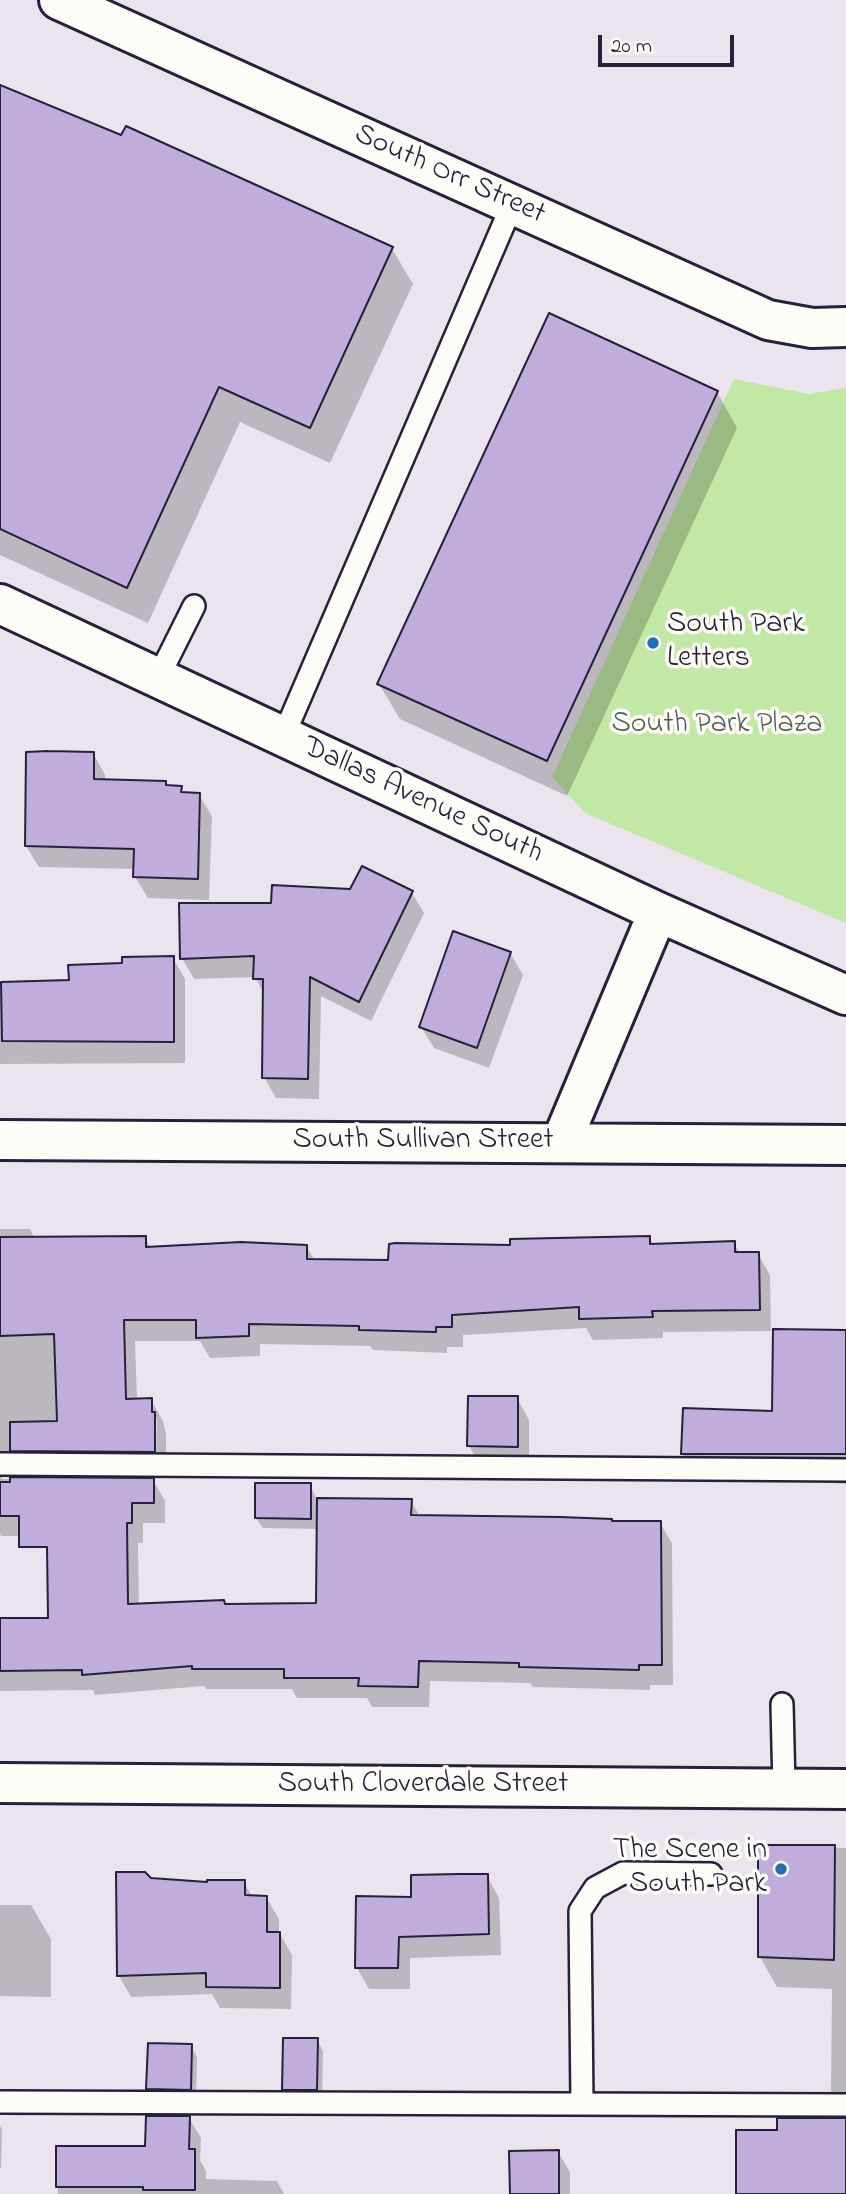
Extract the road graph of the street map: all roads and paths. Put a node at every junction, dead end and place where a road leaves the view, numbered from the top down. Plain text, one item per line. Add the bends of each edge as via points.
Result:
1 (59, 0) edge
2 (512, 205) junction
3 (846, 327) edge
4 (0, 604) edge
5 (194, 606) dead end
6 (158, 678) junction
7 (283, 737) junction
8 (658, 912) junction
9 (846, 995) edge
10 (0, 1140) edge
11 (561, 1143) junction
12 (846, 1145) edge
13 (0, 1464) edge
14 (846, 1470) edge
15 (782, 1704) dead end
16 (0, 1783) edge
17 (784, 1788) junction
18 (846, 1789) edge
19 (711, 1874) dead end
20 (0, 2102) edge
21 (582, 2104) junction
22 (846, 2105) edge

1 - 2 street, South Orr Street
2 - 3 street, South Orr Street via 768,320 812,328
2 - 7 lane
4 - 6 street, Dallas Avenue South
5 - 6 lane
6 - 7 street, Dallas Avenue South
7 - 8 street, Dallas Avenue South
8 - 9 street, Dallas Avenue South
8 - 11 street
10 - 11 street, South Sullivan Street
11 - 12 street, South Sullivan Street
13 - 14 lane
15 - 17 lane
16 - 17 street, South Cloverdale Street
17 - 18 street, South Cloverdale Street
19 - 21 lane via 623,1873 595,1888 580,1911
20 - 21 lane
21 - 22 lane

